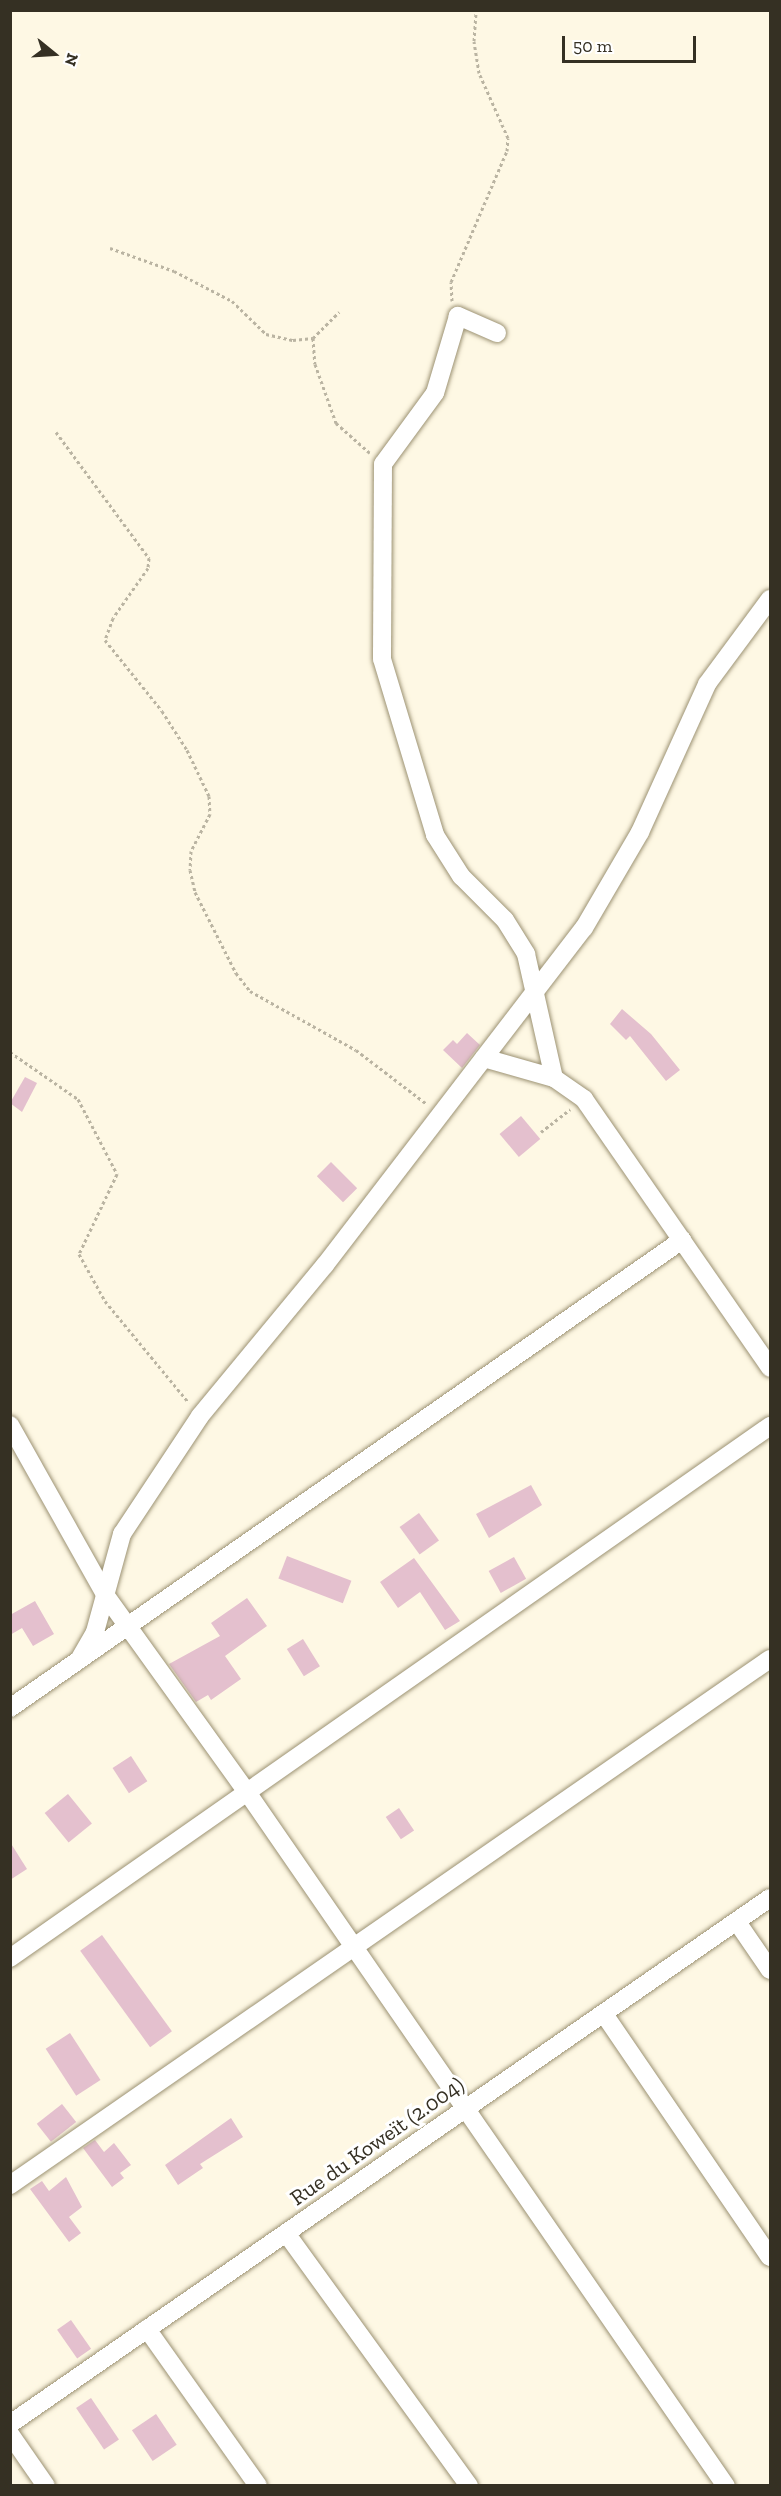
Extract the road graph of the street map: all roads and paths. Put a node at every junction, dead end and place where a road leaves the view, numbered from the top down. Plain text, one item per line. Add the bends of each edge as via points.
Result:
1 (476, 10) edge
2 (110, 248) dead end
3 (339, 312) dead end
4 (458, 316) junction
5 (497, 333) dead end
6 (313, 338) junction
7 (56, 432) dead end
8 (383, 464) junction
9 (771, 599) edge
10 (535, 995) junction
11 (10, 1052) edge
12 (484, 1058) junction
13 (554, 1078) junction
14 (584, 1099) junction
15 (441, 1114) junction
16 (541, 1132) dead end
17 (682, 1240) junction
18 (771, 1368) edge
19 (200, 1416) junction
20 (10, 1425) edge
21 (771, 1426) edge
22 (106, 1596) junction
23 (129, 1626) junction
24 (771, 1659) edge
25 (79, 1660) junction
26 (10, 1708) edge
27 (247, 1792) junction
28 (771, 1899) edge
29 (737, 1922) junction
30 (352, 1948) junction
31 (10, 1958) edge
32 (771, 1970) edge
33 (604, 2014) junction
34 (464, 2110) junction
35 (10, 2185) edge
36 (286, 2233) junction
37 (771, 2257) edge
38 (147, 2329) junction
39 (10, 2424) edge
40 (10, 2434) edge
41 (46, 2486) edge
42 (258, 2486) edge
43 (469, 2486) edge
44 (726, 2486) edge

1 - 4 path via 474,41 479,73 508,138 507,151 451,282 450,296
2 - 6 path via 174,272 232,301 266,334 293,340
3 - 6 path
4 - 5 street
4 - 8 street via 435,393
6 - 8 path via 315,364 336,423
7 - 15 path via 149,558 148,568 105,633 114,653 162,711 187,750 209,796 210,814 191,851 190,870 195,892 236,973 250,991 356,1050
8 - 10 street via 382,659 388,681 435,835 461,876 499,913 519,940
9 - 10 street via 707,684 672,767 614,883
10 - 12 street
10 - 13 street
11 - 19 path via 78,1099 117,1174 79,1254 105,1301
12 - 13 street
12 - 15 street
13 - 14 street
14 - 16 path
14 - 17 street
15 - 19 street via 325,1265
17 - 18 street
17 - 23 street
19 - 22 street via 122,1534
20 - 22 street
21 - 27 street
22 - 23 street
22 - 25 street via 95,1632
23 - 25 street
23 - 27 street
24 - 30 street
25 - 26 street
27 - 30 street
27 - 31 street
28 - 29 street, Rue du Koweït (2.004)
29 - 32 street
29 - 33 street, Rue du Koweït (2.004)
30 - 34 street
30 - 35 street
33 - 34 street, Rue du Koweït (2.004)
33 - 37 street
34 - 36 street, Rue du Koweït (2.004)
34 - 44 street
36 - 38 street, Rue du Koweït (2.004)
36 - 43 street
38 - 39 street, Rue du Koweït (2.004)
38 - 42 street
40 - 41 street

